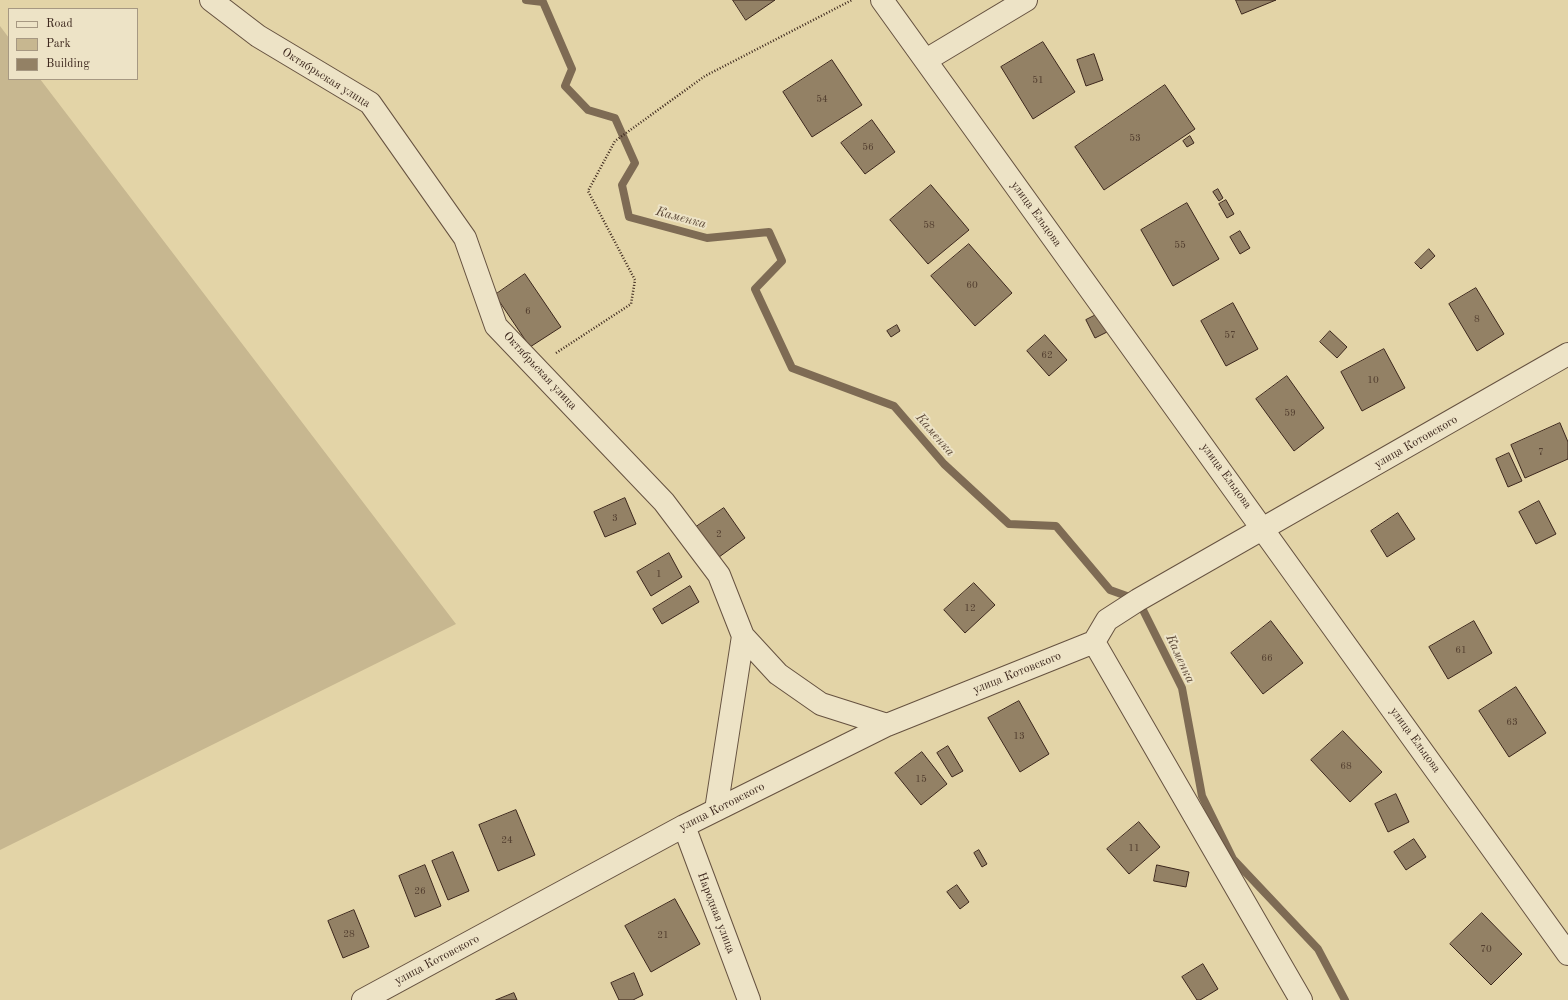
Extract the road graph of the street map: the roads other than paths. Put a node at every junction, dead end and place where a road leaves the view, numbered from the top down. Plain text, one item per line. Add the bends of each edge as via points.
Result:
1 (212, 0) edge
2 (882, 0) edge
3 (1026, 0) edge
4 (926, 60) junction
5 (1568, 354) edge
6 (1264, 529) junction
7 (743, 636) junction
8 (1094, 642) junction
9 (887, 725) junction
10 (716, 810) junction
11 (684, 826) junction
12 (1568, 954) edge
13 (363, 1000) edge
14 (749, 1000) edge
15 (1301, 1000) edge

1 - 7 street, Октябрьская улица via 258,36 370,103 465,238 496,326 664,502 719,575
2 - 4 street, улица Ельцова
3 - 4 street
4 - 6 street, улица Ельцова
5 - 6 street, улица Котовского
6 - 8 street, улица Котовского via 1107,620
6 - 12 street, улица Ельцова
7 - 9 street, Октябрьская улица via 778,674 821,704
7 - 10 street
8 - 9 street, улица Котовского
8 - 15 street
9 - 10 street, улица Котовского
10 - 11 street, улица Котовского
11 - 13 street, улица Котовского
11 - 14 street, Народная улица

